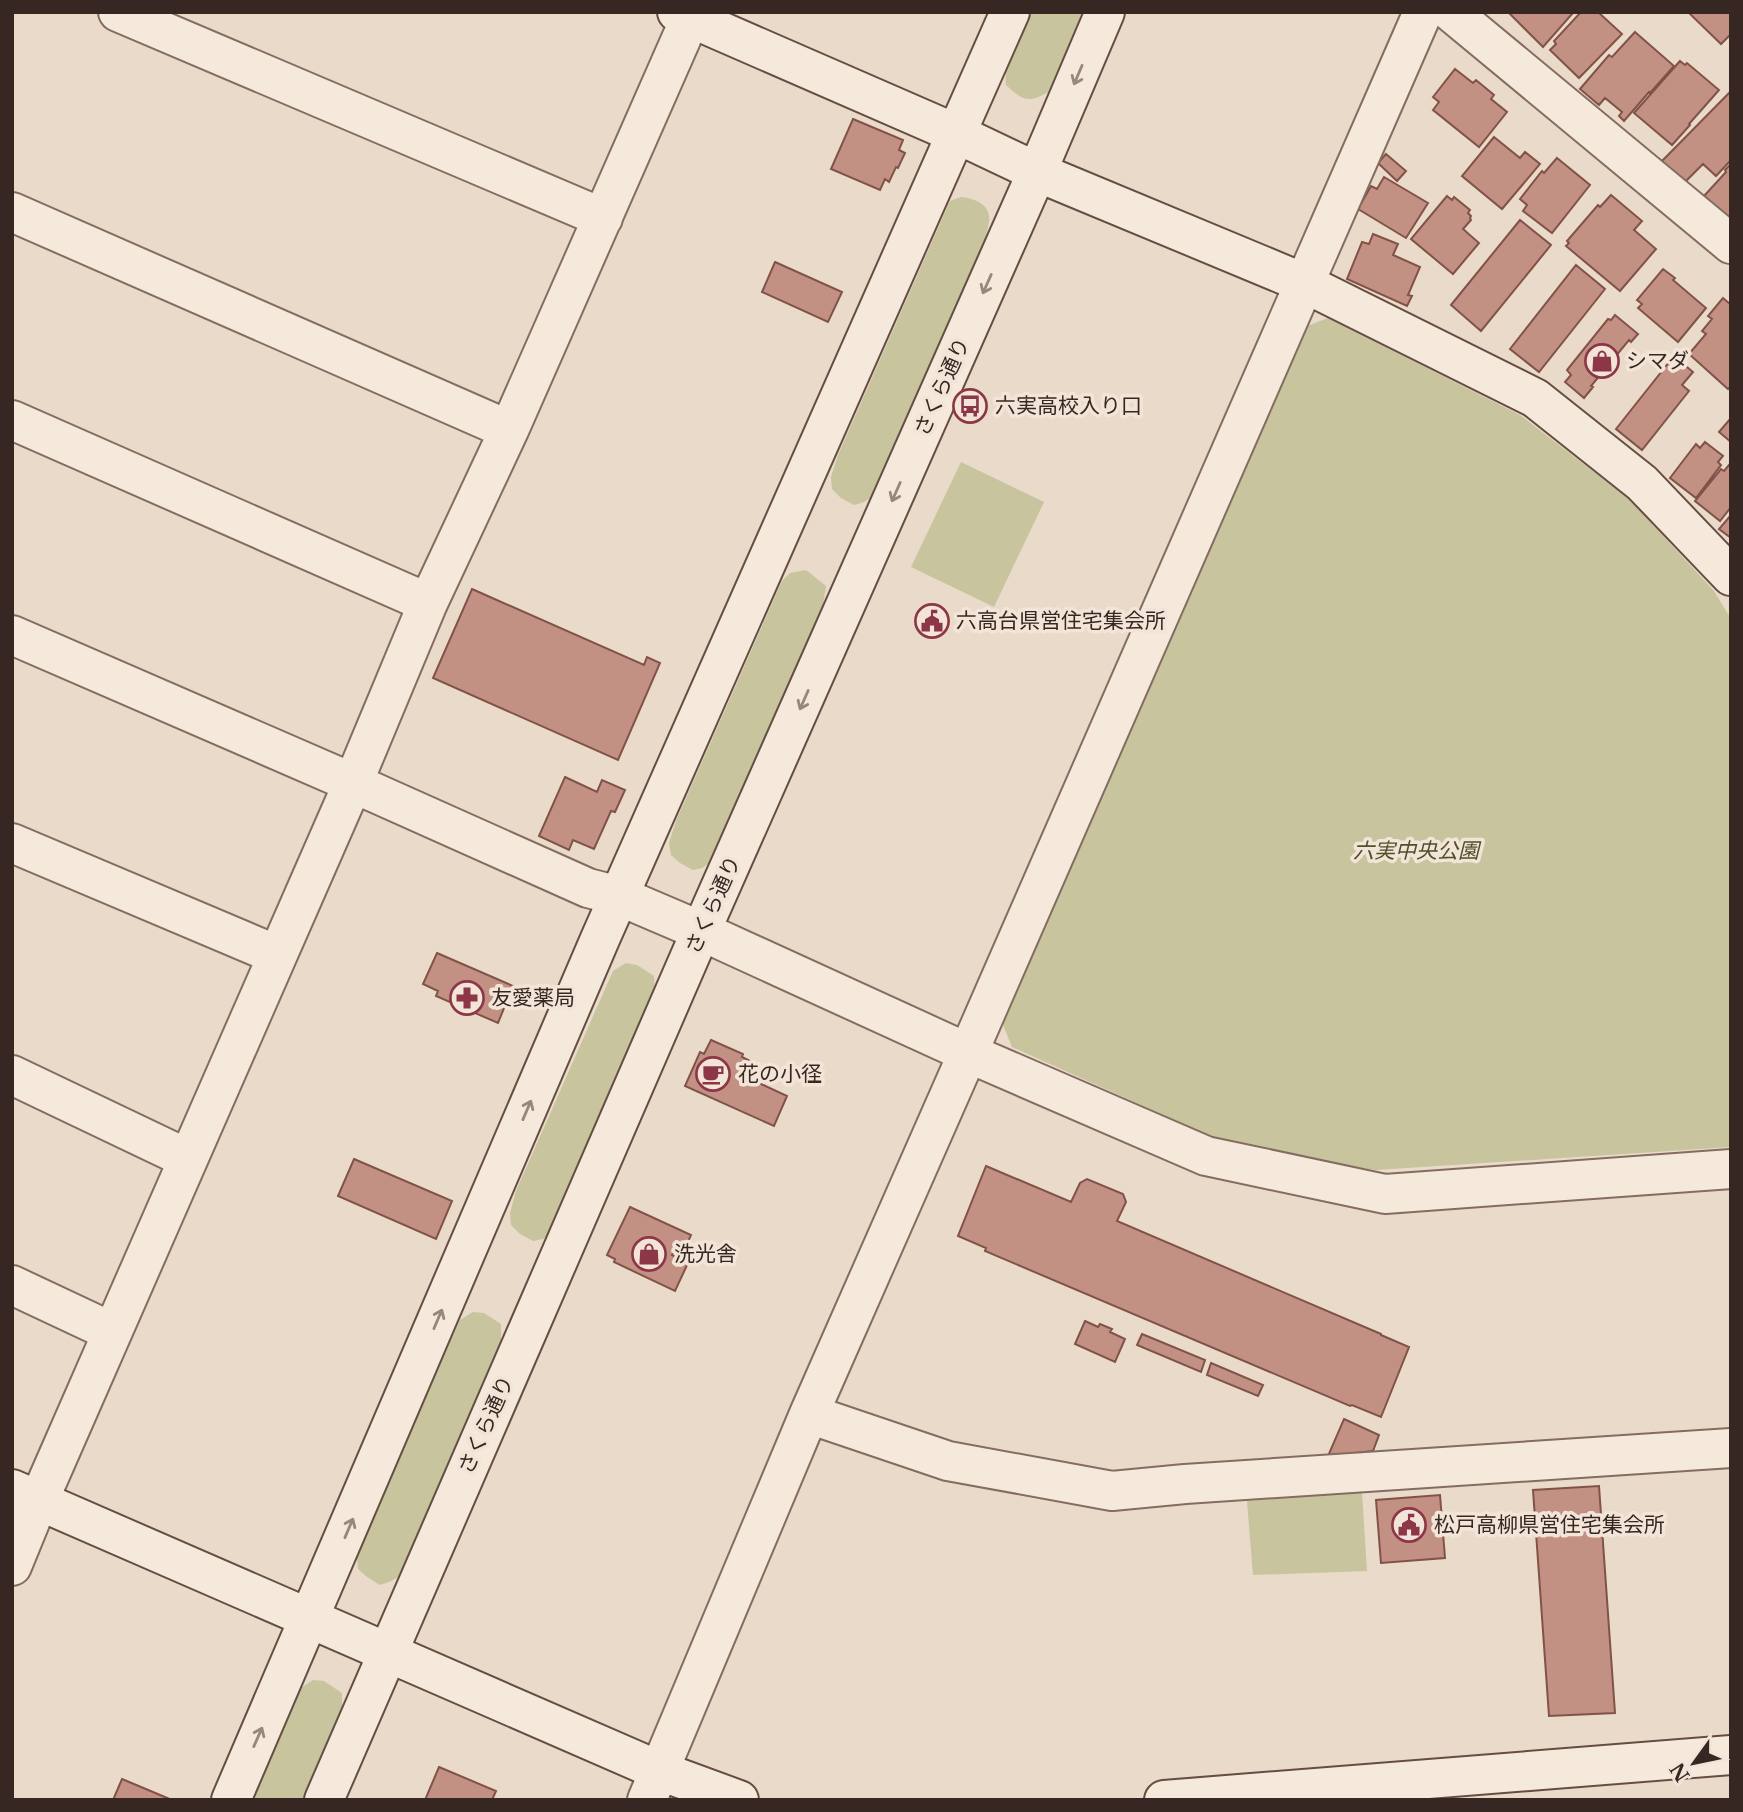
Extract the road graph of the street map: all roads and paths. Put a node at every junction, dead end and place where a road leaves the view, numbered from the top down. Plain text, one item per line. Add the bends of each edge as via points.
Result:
1 (118, 12) edge
2 (1010, 12) edge
3 (1105, 12) edge
4 (1423, 12) edge
5 (1451, 12) edge
6 (686, 14) edge
7 (957, 134) junction
8 (1037, 172) junction
9 (12, 212) edge
10 (603, 218) junction
11 (1731, 244) edge
12 (1304, 283) junction
13 (12, 420) edge
14 (509, 430) junction
15 (1731, 576) edge
16 (428, 603) junction
17 (12, 635) edge
18 (353, 783) junction
19 (12, 843) edge
20 (619, 896) junction
21 (701, 931) junction
22 (277, 955) junction
23 (968, 1054) junction
24 (12, 1074) edge
25 (188, 1159) junction
26 (1731, 1169) edge
27 (12, 1285) edge
28 (112, 1332) junction
29 (809, 1414) junction
30 (1731, 1448) edge
31 (26, 1495) edge
32 (12, 1566) edge
33 (310, 1618) junction
34 (387, 1653) junction
35 (1731, 1755) edge
36 (653, 1785) edge
37 (231, 1800) edge
38 (324, 1800) edge
39 (739, 1800) edge
40 (1164, 1800) edge

1 - 10 street
2 - 7 street
3 -> 8 street, さくら通り
4 - 12 street
5 - 11 street
6 - 7 street
6 - 10 street
7 - 8 street
7 - 20 street
8 - 12 street
8 -> 21 street, さくら通り
9 - 14 street
10 - 14 street
12 - 15 street via 1535,398 1642,483
12 - 23 street
13 - 16 street
14 - 16 street
16 - 18 street
17 - 18 street
18 - 20 street via 588,888
18 - 22 street
19 - 22 street
20 - 21 street
33 -> 20 street
21 - 23 street
21 - 34 street, さくら通り
22 - 25 street
23 - 26 street via 1206,1156 1385,1194
23 - 29 street
24 - 25 street
25 - 28 street
27 - 28 street
28 - 31 street
29 - 30 street via 948,1461 1112,1491
29 - 36 street
31 - 32 street
31 - 33 street
33 - 34 street
37 -> 33 street
34 - 36 street
34 - 38 street, さくら通り
35 - 40 street
36 - 39 street

